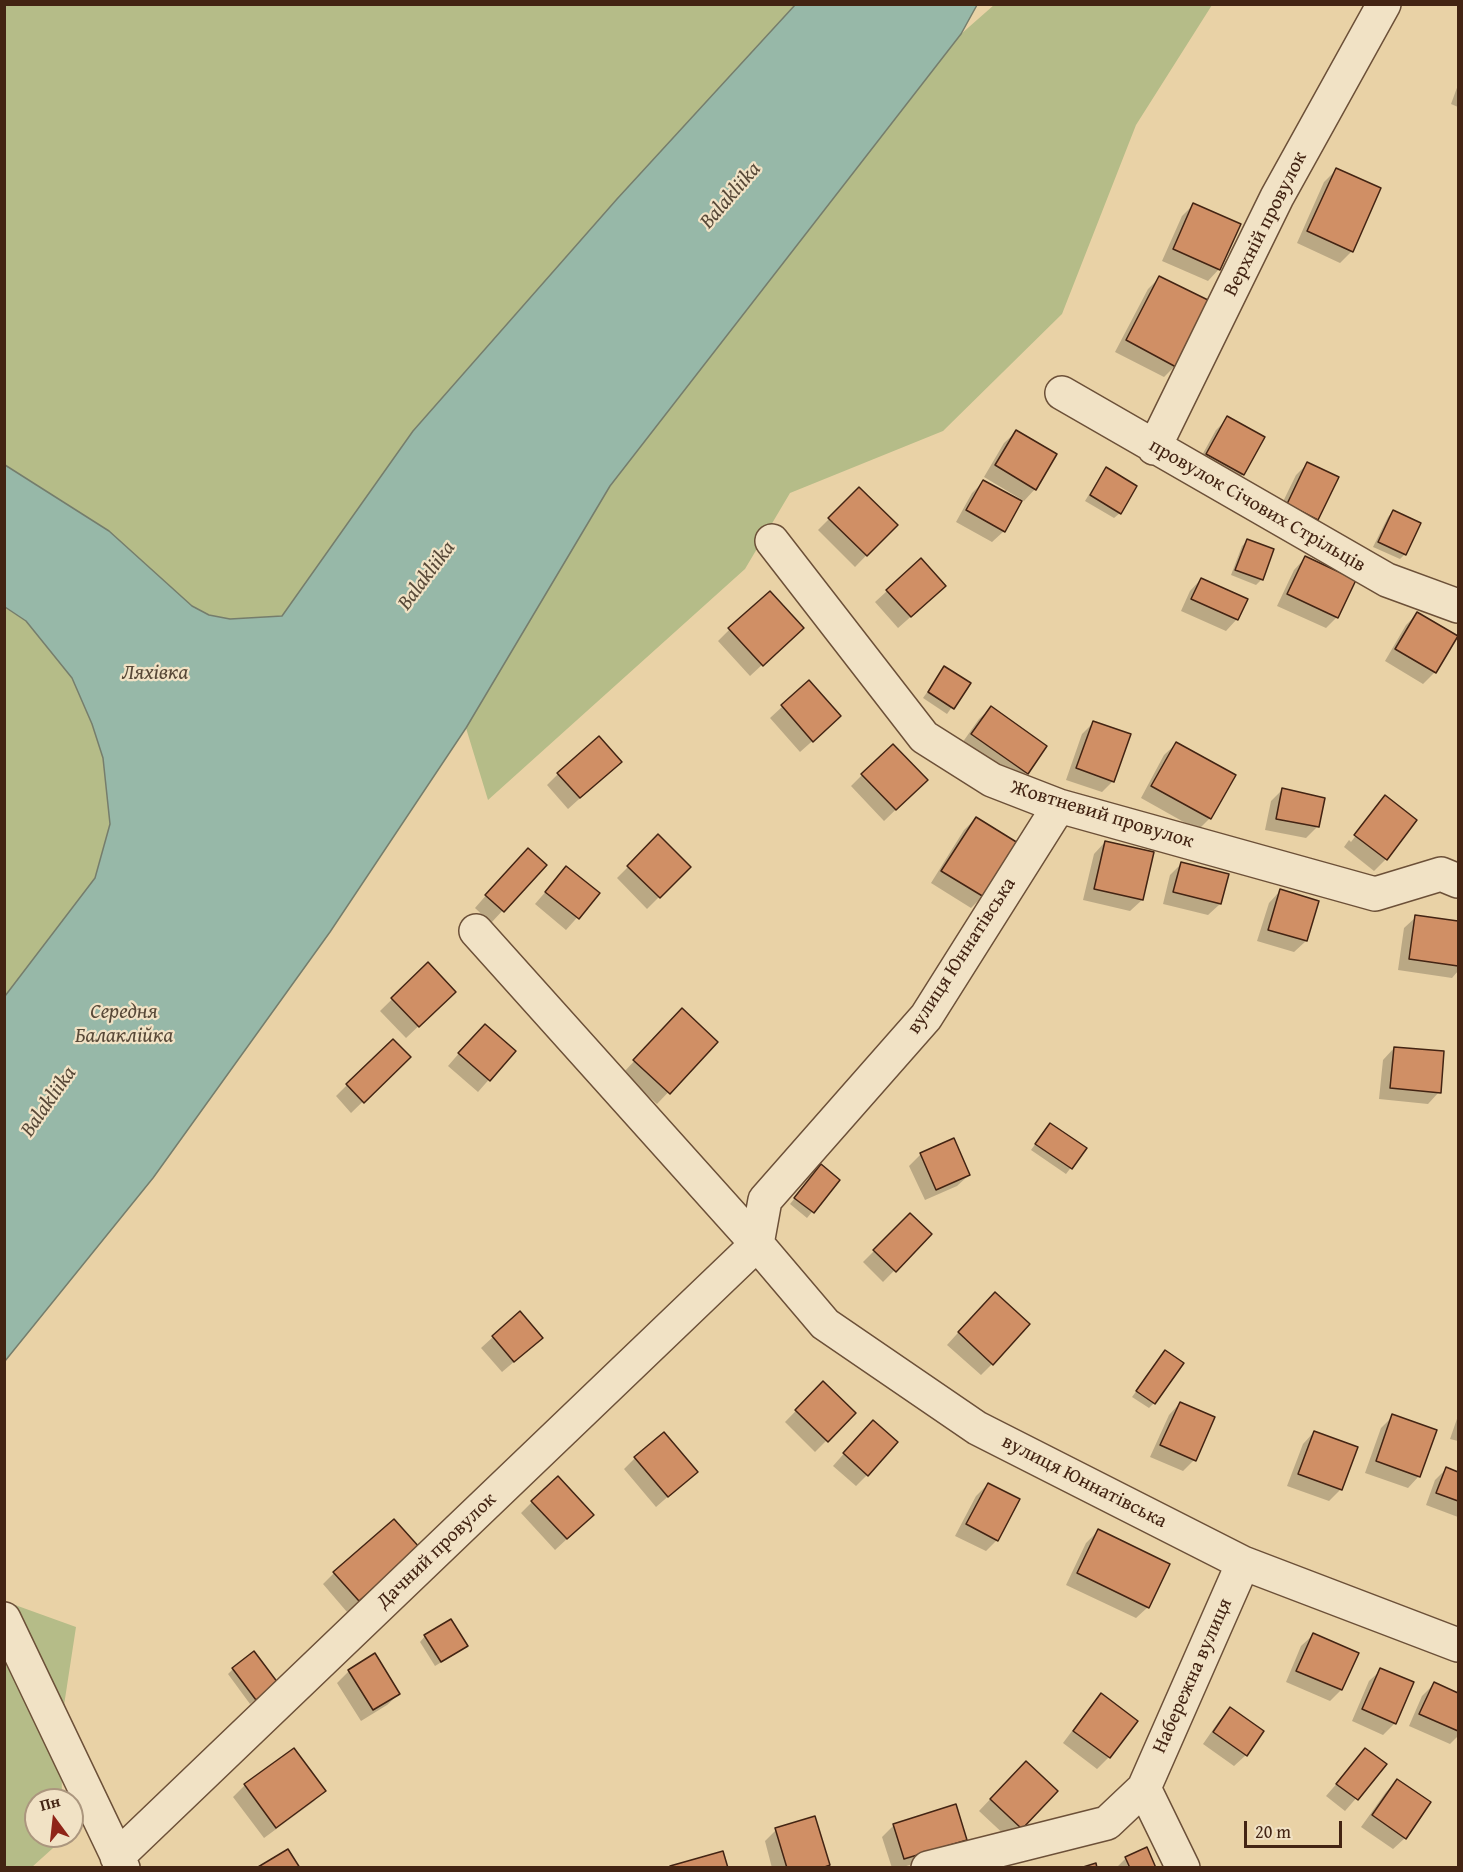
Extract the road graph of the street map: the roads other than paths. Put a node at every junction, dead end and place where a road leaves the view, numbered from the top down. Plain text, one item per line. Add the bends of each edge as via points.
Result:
1 (1384, 4) edge
2 (1062, 393) dead end
3 (1154, 448) junction
4 (772, 541) dead end
5 (1458, 606) edge
6 (1059, 806) junction
7 (1458, 881) edge
8 (476, 931) dead end
9 (757, 1244) junction
10 (1243, 1563) junction
11 (4, 1619) edge
12 (1458, 1645) edge
13 (1144, 1788) junction
14 (120, 1862) edge
15 (928, 1868) edge
16 (1183, 1868) edge

1 - 3 street, Верхній провулок via 1277,197
2 - 3 street, провулок Січових Стрільців
3 - 5 street, провулок Січових Стрільців via 1387,580
4 - 6 street, Жовтневий провулок via 924,737 992,780
6 - 7 street, Жовтневий провулок via 1375,894 1441,874
6 - 9 street, вулиця Юннатівська via 926,1017 765,1200
8 - 9 street, вулиця Юннатівська
9 - 10 street, вулиця Юннатівська via 825,1324 977,1428
9 - 14 street, Дачний провулок
10 - 12 street, вулиця Юннатівська
10 - 13 street, Набережна вулиця
11 - 14 street
13 - 15 street, Набережна вулиця via 1107,1823
13 - 16 street

